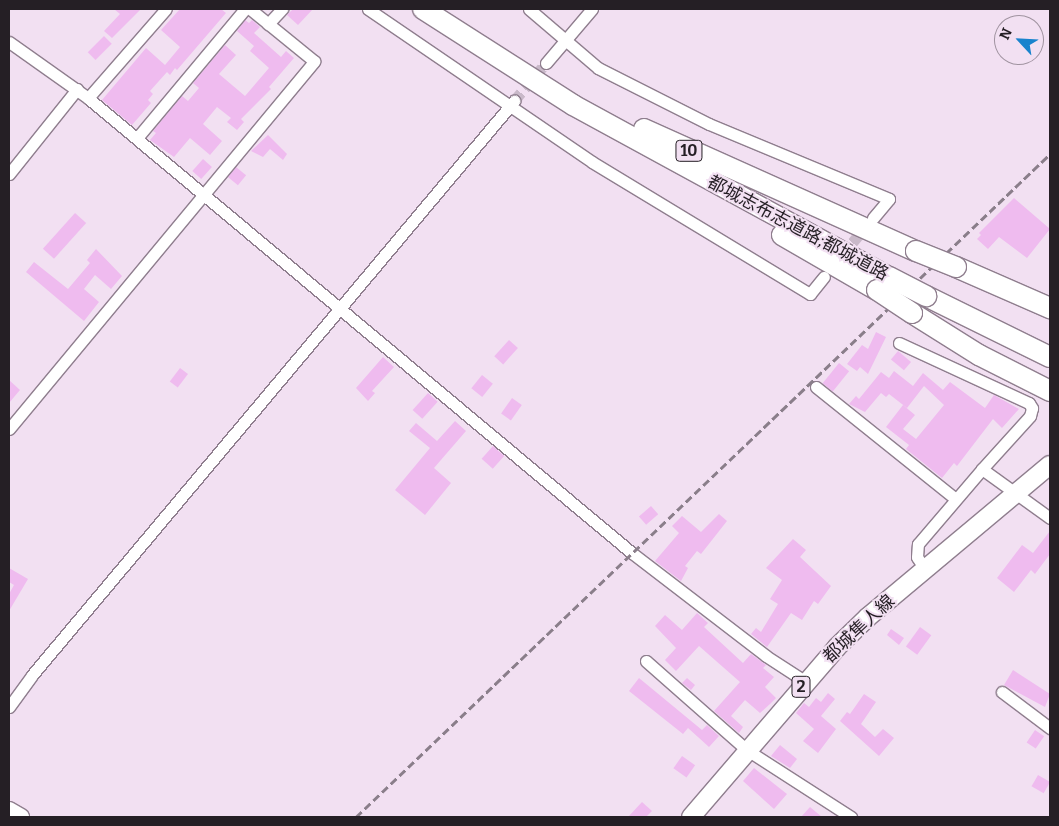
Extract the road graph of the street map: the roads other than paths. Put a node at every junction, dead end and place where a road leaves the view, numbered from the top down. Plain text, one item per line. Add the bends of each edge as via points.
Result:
1 (166, 9) edge
2 (245, 9) edge
3 (250, 9) edge
4 (282, 9) edge
5 (368, 9) edge
6 (423, 9) edge
7 (529, 9) edge
8 (592, 9) edge
9 (268, 24) junction
10 (466, 38) junction
11 (566, 40) junction
12 (9, 42) edge
13 (546, 63) tunnel mouth
14 (77, 89) junction
15 (88, 98) junction
16 (512, 104) junction
17 (136, 138) junction
18 (9, 174) edge
19 (203, 194) junction
20 (873, 218) tunnel mouth
21 (824, 277) dead end
22 (883, 283) junction
23 (1050, 308) edge
24 (340, 309) junction
25 (899, 343) dead end
26 (1050, 357) edge
27 (816, 387) dead end
28 (1050, 391) edge
29 (9, 429) edge
30 (1050, 465) edge
31 (982, 469) junction
32 (1018, 493) junction
33 (956, 499) junction
34 (1050, 518) edge
35 (924, 569) junction
36 (646, 661) dead end
37 (806, 682) junction
38 (1002, 692) dead end
39 (9, 707) edge
40 (1050, 728) edge
41 (747, 750) junction
42 (9, 810) edge
43 (21, 817) edge
44 (691, 817) edge
45 (851, 817) edge

1 - 15 street
2 - 17 street
3 - 9 street
4 - 9 street
5 - 16 street
6 - 10 highway, 都城志布志道路;都城道路 / 10
7 - 11 street
8 - 11 street
9 - 19 street via 314,60
10 - 22 highway, 都城志布志道路;都城道路 / 10 via 573,105 703,177 716,197
10 - 23 highway, 10, bridge via 663,139
11 - 13 street
11 - 20 street via 598,68 709,124 889,199
12 - 14 street
14 - 15 street
14 - 18 street
15 - 17 street
16 - 21 street via 600,167 810,294
16 - 24 street
17 - 19 street
19 - 24 street
19 - 29 street
22 - 26 highway, 都城志布志道路;都城道路 / 10, bridge via 926,296
22 - 28 highway, 10, bridge via 912,313 979,355
24 - 37 street via 632,553 766,656
24 - 39 street
25 - 31 street via 1032,408 1030,416
27 - 33 street
30 - 32 main road, 都城隼人線 / 2
31 - 32 street
31 - 33 street
32 - 34 street
32 - 35 main road, 都城隼人線 / 2
33 - 35 street via 918,544 917,557
35 - 37 main road, 都城隼人線 / 2 via 868,618
36 - 41 street
37 - 41 main road, 都城隼人線 / 2
38 - 40 street
41 - 44 main road, 都城隼人線 / 2
41 - 45 street
42 - 43 street

